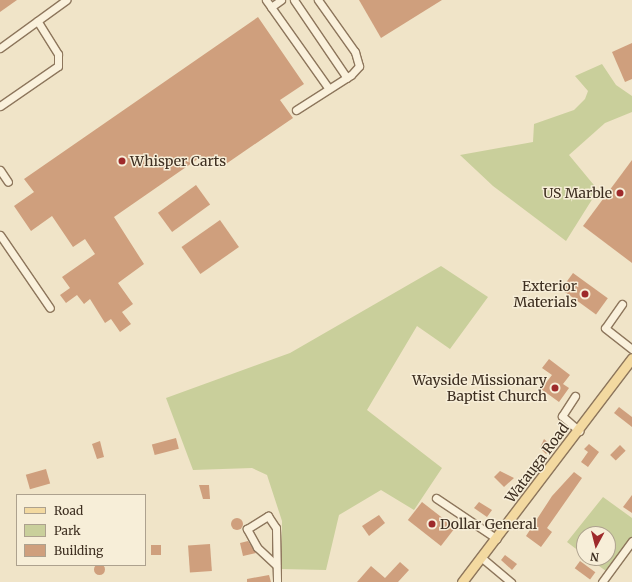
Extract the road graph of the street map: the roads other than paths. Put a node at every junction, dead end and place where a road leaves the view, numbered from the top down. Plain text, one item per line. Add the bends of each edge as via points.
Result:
1 (66, 0) edge
2 (266, 0) edge
3 (280, 0) edge
4 (294, 0) edge
5 (318, 0) edge
6 (57, 3) edge
7 (271, 7) junction
8 (37, 21) junction
9 (0, 48) edge
10 (347, 78) junction
11 (329, 89) junction
12 (0, 106) edge
13 (296, 110) dead end
14 (0, 170) edge
15 (8, 182) dead end
16 (0, 235) edge
17 (622, 304) dead end
18 (50, 308) dead end
19 (632, 349) edge
20 (632, 358) edge
21 (575, 396) dead end
22 (579, 431) junction
23 (436, 498) dead end
24 (497, 540) junction
25 (632, 542) edge
26 (482, 558) junction
27 (276, 565) junction
28 (277, 582) edge
29 (462, 582) edge
30 (511, 582) edge
31 (602, 582) edge

1 - 6 street
2 - 7 street
3 - 7 street
4 - 10 street
5 - 10 street via 358,59 356,70
6 - 8 street
7 - 11 street
8 - 9 street
8 - 12 street via 58,54 58,66
10 - 11 street
11 - 13 street
14 - 15 street
16 - 18 street
17 - 19 street via 605,328
20 - 22 main road, Watauga Road
21 - 22 street via 562,416
22 - 24 main road, Watauga Road
23 - 24 street
24 - 26 main road, Watauga Road
25 - 31 street
26 - 29 main road, Watauga Road
26 - 30 street
27 - 27 street via 276,528 268,516 247,529 257,547
27 - 28 street

